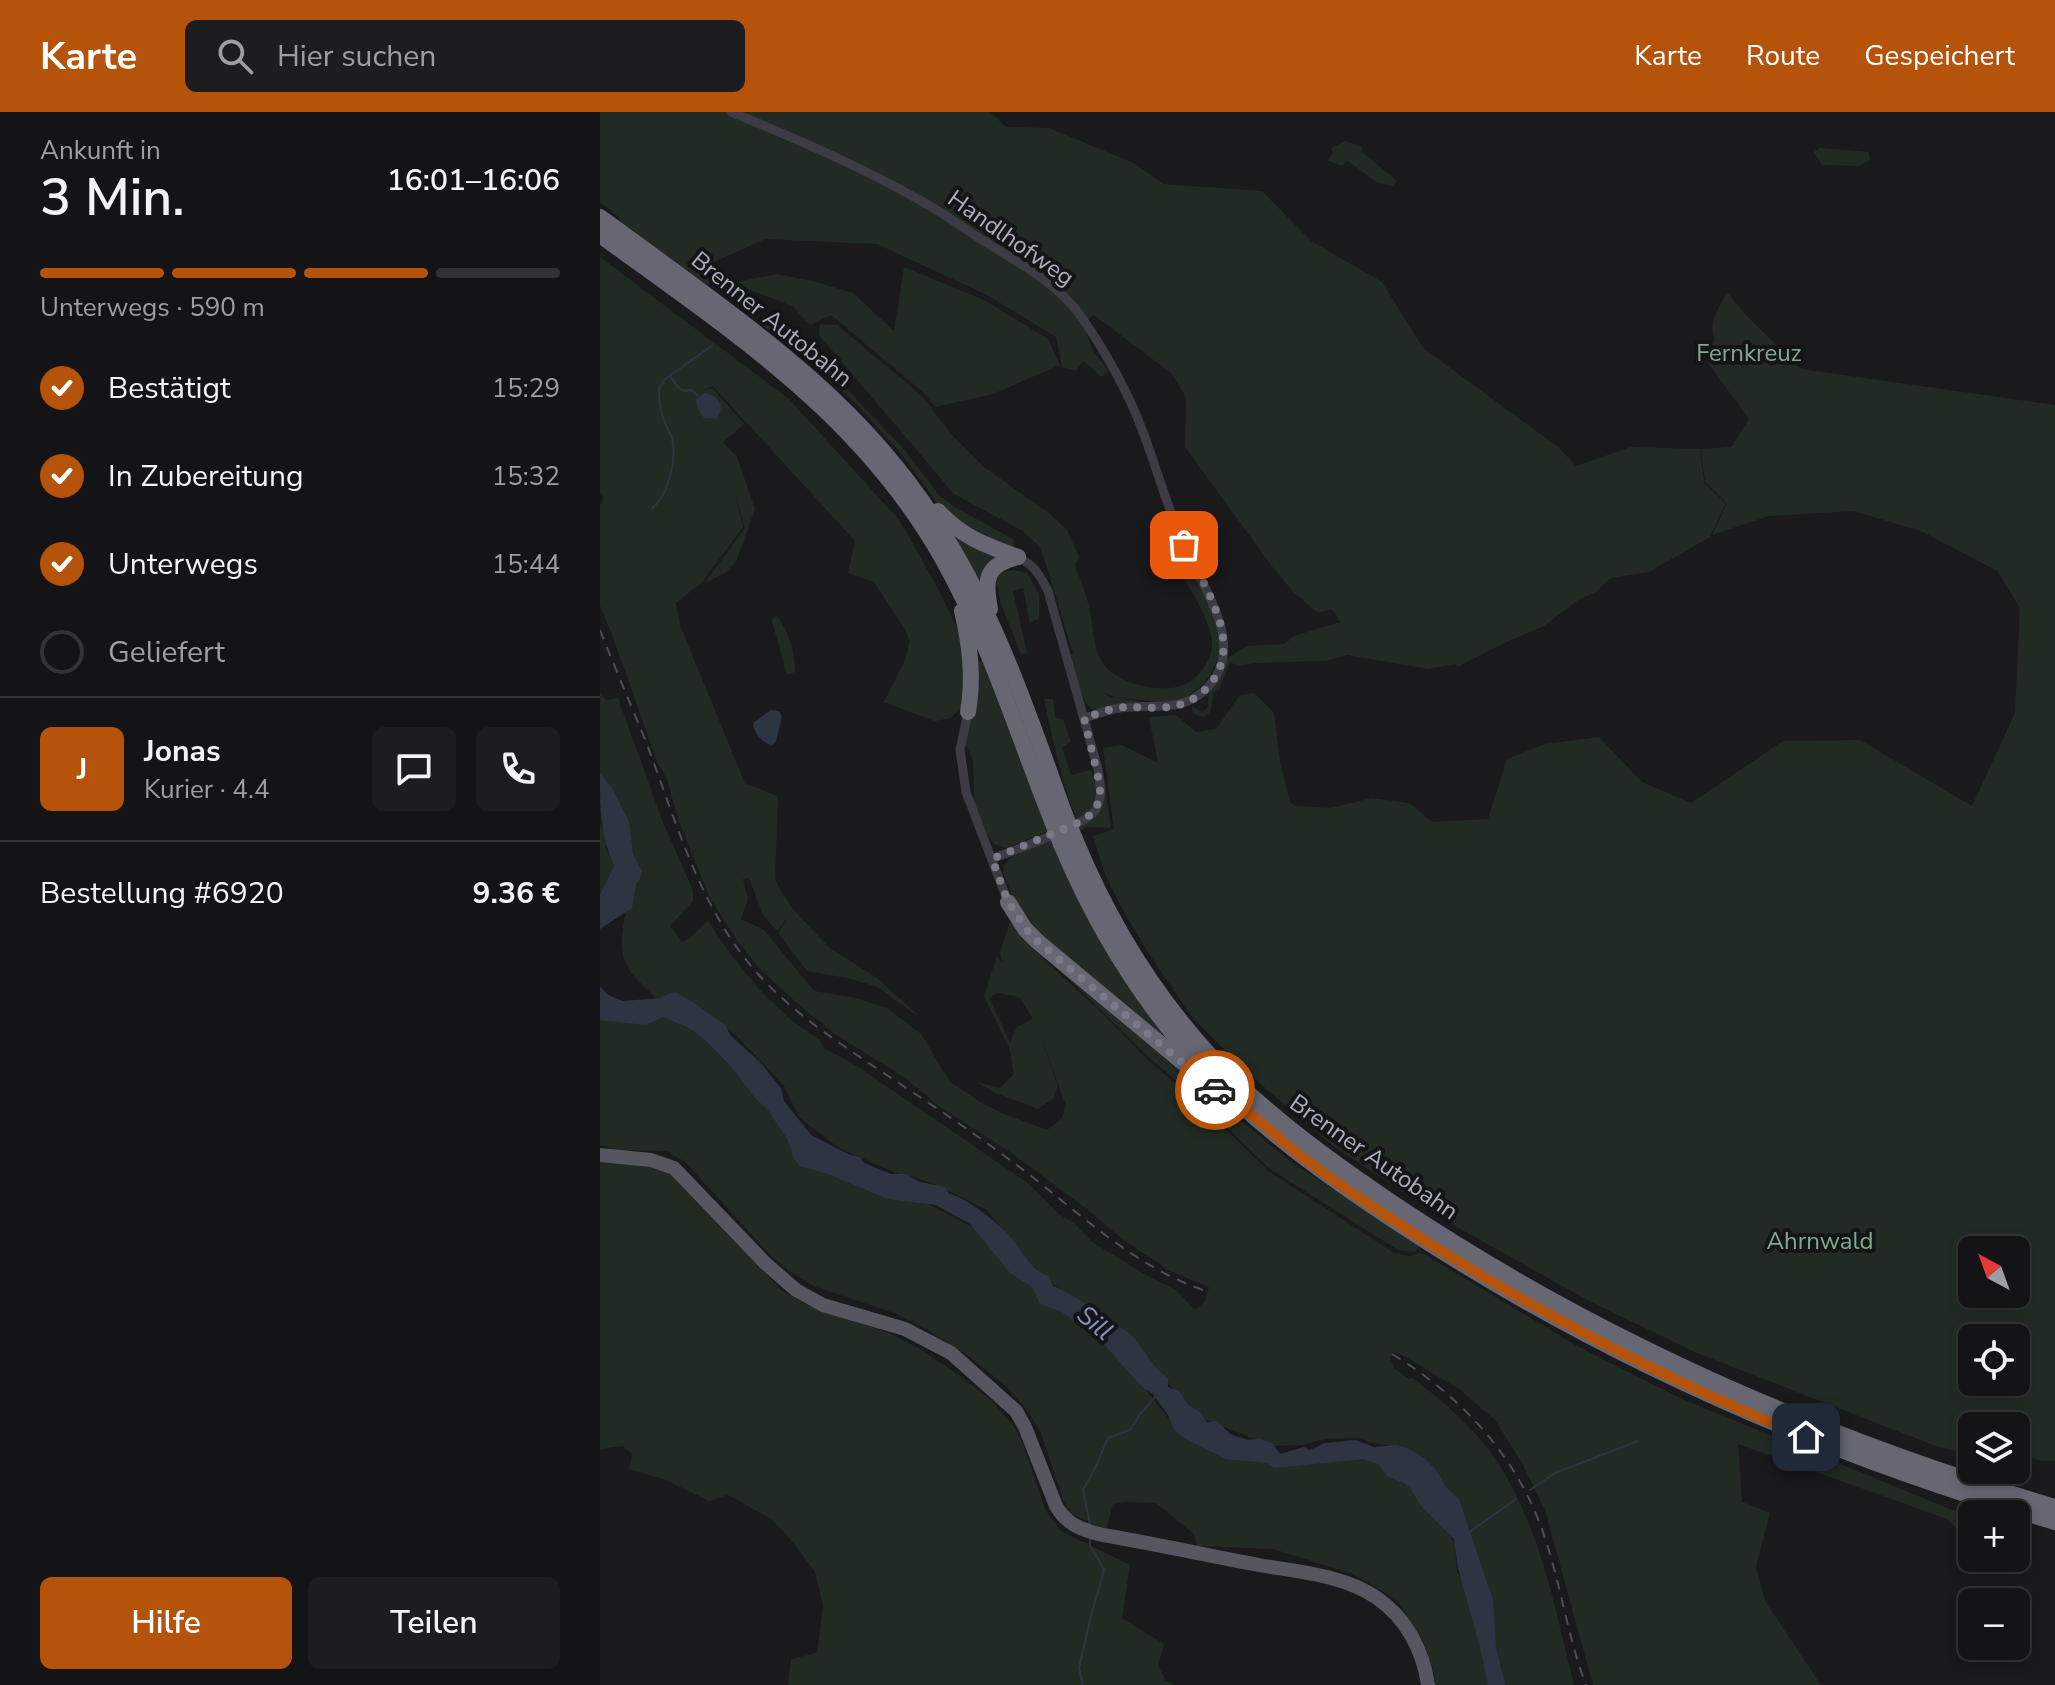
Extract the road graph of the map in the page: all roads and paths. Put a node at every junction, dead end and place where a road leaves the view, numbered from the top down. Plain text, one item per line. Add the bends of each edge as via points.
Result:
1 (731, 112) edge
2 (600, 217) edge
3 (600, 235) edge
4 (733, 324) junction
5 (898, 468) junction
6 (1018, 557) junction
7 (953, 578) junction
8 (995, 632) junction
9 (968, 712) joint
10 (1084, 718) junction
11 (1058, 818) junction
12 (1068, 841) junction
13 (992, 859) junction
14 (1008, 902) joint
15 (1252, 1115) junction
16 (600, 1155) edge
17 (2055, 1507) edge
18 (2055, 1522) edge
19 (1428, 1685) edge

1 - 10 street, Handlhofweg via 839,158 933,208 1053,288 1096,341 1133,407 1180,537 1218,616 1224,650 1214,680 1189,701 1120,708
2 - 4 highway, Brenner Autobahn
3 - 4 highway, Brenner Autobahn
4 - 5 highway, Brenner Autobahn via 764,338 827,391
4 - 7 highway, Brenner Autobahn via 747,343 858,443 918,519
5 - 6 highway via 957,530
5 - 8 highway, Brenner Autobahn via 945,535
6 - 8 highway via 999,564 988,576
6 - 10 street via 1040,574 1048,591
7 - 9 highway via 970,648
7 - 11 highway, Brenner Autobahn
8 - 11 highway, Brenner Autobahn
9 - 13 street via 960,750 968,801
10 - 13 street via 1100,785 1094,812
11 - 12 highway, Brenner Autobahn, bridge
12 - 15 highway, Brenner Autobahn via 1074,874 1137,986 1174,1036
12 - 17 highway, Brenner Autobahn via 1120,934 1191,1034 1275,1117 1366,1185 1521,1282 1694,1373 1894,1456
13 - 14 street
14 - 15 highway via 1038,942 1217,1092
15 - 18 highway, Brenner Autobahn via 1375,1208 1584,1334 1827,1446
16 - 19 main road via 674,1168 796,1290 823,1305 905,1329 951,1353 1016,1411 1067,1521 1103,1535 1359,1588 1384,1603 1412,1635

